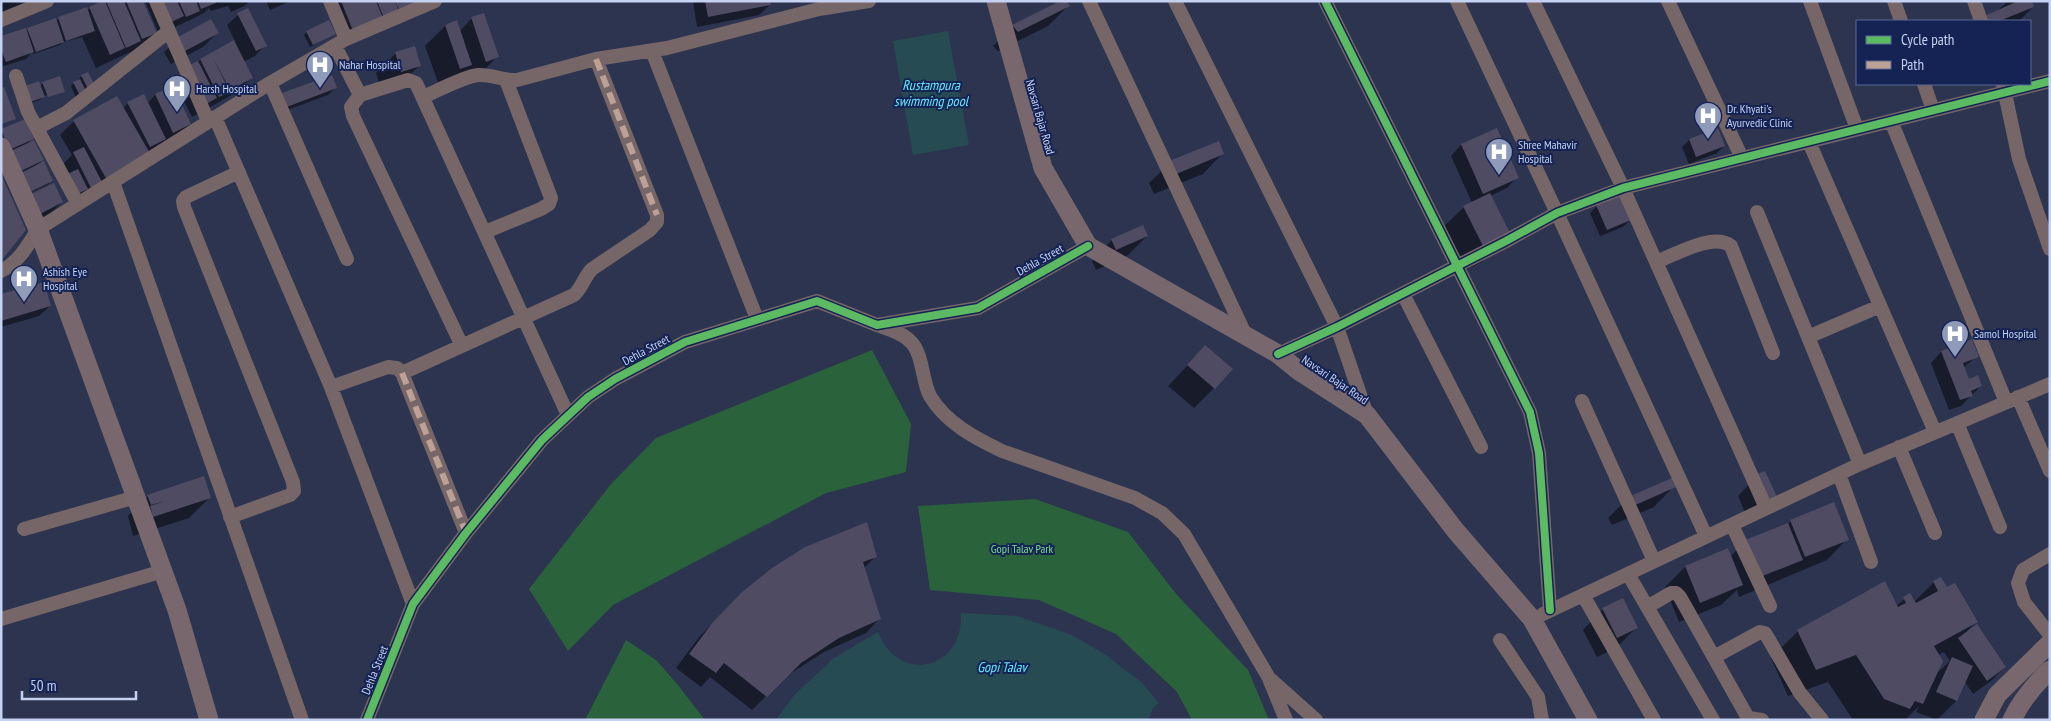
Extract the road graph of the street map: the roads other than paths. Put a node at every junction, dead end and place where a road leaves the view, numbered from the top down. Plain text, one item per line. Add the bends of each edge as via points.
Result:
1 (47, 1) edge
2 (156, 1) edge
3 (330, 1) edge
4 (435, 1) edge
5 (869, 1) edge
6 (996, 1) edge
7 (1089, 1) edge
8 (1175, 1) edge
9 (1325, 1) edge
10 (1457, 1) edge
11 (1534, 1) edge
12 (1668, 1) edge
13 (1810, 1) edge
14 (1894, 1) edge
15 (1974, 1) edge
16 (818, 5) edge
17 (1, 20) edge
18 (1902, 20) edge
19 (1981, 20) edge
20 (169, 31) junction
21 (340, 42) junction
22 (652, 51) junction
23 (596, 59) junction
24 (16, 76) dead end
25 (506, 80) junction
26 (2050, 81) edge
27 (270, 82) junction
28 (2031, 84) edge
29 (1924, 85) edge
30 (2024, 85) edge
31 (2004, 88) edge
32 (360, 96) junction
33 (423, 97) junction
34 (1933, 110) junction
35 (212, 119) junction
36 (1891, 121) junction
37 (37, 128) junction
38 (1857, 130) junction
39 (1808, 142) junction
40 (1, 147) edge
41 (1742, 158) junction
42 (239, 172) junction
43 (113, 182) junction
44 (1623, 188) junction
45 (78, 204) junction
46 (1758, 212) dead end
47 (1558, 213) junction
48 (38, 229) junction
49 (485, 232) junction
50 (1088, 246) junction
51 (2050, 249) edge
52 (347, 259) dead end
53 (1656, 262) junction
54 (1456, 266) junction
55 (1, 271) edge
56 (1403, 294) junction
57 (1880, 306) junction
58 (524, 318) junction
59 (757, 320) junction
60 (877, 325) junction
61 (1337, 327) junction
62 (1246, 336) junction
63 (1808, 337) junction
64 (462, 346) junction
65 (1773, 353) dead end
66 (1278, 354) junction
67 (402, 373) junction
68 (2050, 384) edge
69 (331, 387) junction
70 (2012, 400) junction
71 (1582, 401) dead end
72 (568, 414) junction
73 (1367, 415) junction
74 (1957, 423) junction
75 (1935, 432) junction
76 (1481, 447) dead end
77 (1899, 447) junction
78 (1860, 464) junction
79 (2050, 471) edge
80 (1839, 474) junction
81 (136, 497) junction
82 (1766, 508) junction
83 (230, 517) junction
84 (1732, 525) junction
85 (2000, 528) dead end
86 (24, 529) dead end
87 (466, 533) junction
88 (1935, 533) dead end
89 (1706, 536) junction
90 (2050, 554) edge
91 (1654, 561) junction
92 (1871, 562) dead end
93 (163, 571) junction
94 (1628, 574) junction
95 (1583, 595) junction
96 (413, 604) junction
97 (1770, 606) dead end
98 (1647, 607) junction
99 (1550, 610) junction
100 (1, 619) edge
101 (1532, 619) junction
102 (2050, 635) edge
103 (1500, 640) dead end
104 (2050, 642) edge
105 (1714, 657) junction
106 (2050, 670) edge
107 (1269, 678) junction
108 (209, 720) edge
109 (302, 720) edge
110 (367, 720) edge
111 (1286, 720) edge
112 (1316, 720) edge
113 (1542, 720) edge
114 (1588, 720) edge
115 (1654, 720) edge
116 (1713, 720) edge
117 (1762, 720) edge
118 (1822, 720) edge
119 (1984, 720) edge
120 (2012, 720) edge

1 - 17 street
2 - 20 street
3 - 21 street
4 - 21 street
5 - 16 street
6 - 50 main road, Navsari Bajar Road via 1043,168
7 - 62 street
8 - 61 street
9 - 54 street
10 - 47 street
11 - 44 street
12 - 41 street
13 - 38 street
14 - 18 street
15 - 19 street
16 - 22 street
20 - 35 street
20 - 37 street via 66,113
21 - 27 street
21 - 32 street
22 - 23 street
22 - 59 street
23 - 25 street
23 - 58 street via 657,222 592,269 574,295
24 - 37 street via 25,105
25 - 33 street via 476,75
25 - 49 street via 551,198 549,204 541,209
26 - 28 street
27 - 35 street
27 - 52 street
29 - 34 street
30 - 31 street
31 - 34 street
31 - 51 street via 2019,159
32 - 33 street via 408,80 416,83
32 - 64 street via 351,107 353,116
33 - 49 street
34 - 36 street
35 - 42 street
35 - 43 street
36 - 38 street
36 - 70 street
37 - 45 street
38 - 39 street
39 - 41 street
39 - 57 street
40 - 48 main road
41 - 44 street
42 - 69 street
42 - 83 street via 186,197 184,207 294,490 290,495
43 - 45 street
43 - 83 street
44 - 47 street
44 - 53 street
45 - 48 street
46 - 63 street
47 - 54 street
47 - 89 street
48 - 55 street via 25,249
48 - 81 main road
49 - 58 street
50 - 60 street, Dehla Street via 978,308
50 - 62 main road, Navsari Bajar Road
53 - 65 street via 1707,241 1727,242
53 - 82 street
54 - 56 street
54 - 99 street via 1534,425 1539,453
56 - 61 street
56 - 76 street
57 - 63 street
57 - 75 street
58 - 64 street
58 - 72 street
59 - 60 street, Dehla Street via 817,302
59 - 72 street, Dehla Street via 685,342 615,379
60 - 107 street via 912,342 929,394 943,414 982,442 1002,452 1135,498 1162,513 1184,534
61 - 66 street
61 - 73 street
62 - 66 main road, Navsari Bajar Road
63 - 78 street
64 - 67 street
66 - 73 main road, Navsari Bajar Road
67 - 69 street via 397,368 388,367
67 - 87 street
68 - 70 street
69 - 96 street
70 - 74 street
70 - 79 street
71 - 91 street
72 - 87 street, Dehla Street via 542,440
73 - 101 main road, Navsari Bajar Road via 1455,530
74 - 75 street
74 - 85 street
75 - 77 street
77 - 78 street
77 - 88 street
78 - 80 street
80 - 82 street
80 - 92 street
81 - 86 street
81 - 93 main road
82 - 84 street
83 - 109 street
84 - 89 street
84 - 97 street
87 - 96 street, Dehla Street
89 - 91 street
90 - 102 street via 2023,570 2018,583 2024,602
91 - 94 street
93 - 100 street
93 - 108 main road
94 - 95 street
94 - 98 street
95 - 99 street
95 - 115 street
96 - 110 street, Dehla Street
98 - 105 street via 1676,593
98 - 116 street
99 - 101 street
101 - 114 main road, Navsari Bajar Road
103 - 113 street via 1538,697
104 - 119 main road via 1997,695
105 - 117 street via 1748,718
105 - 118 street via 1760,632 1765,633 1800,693
106 - 120 main road via 2023,699
107 - 111 street
107 - 112 street

